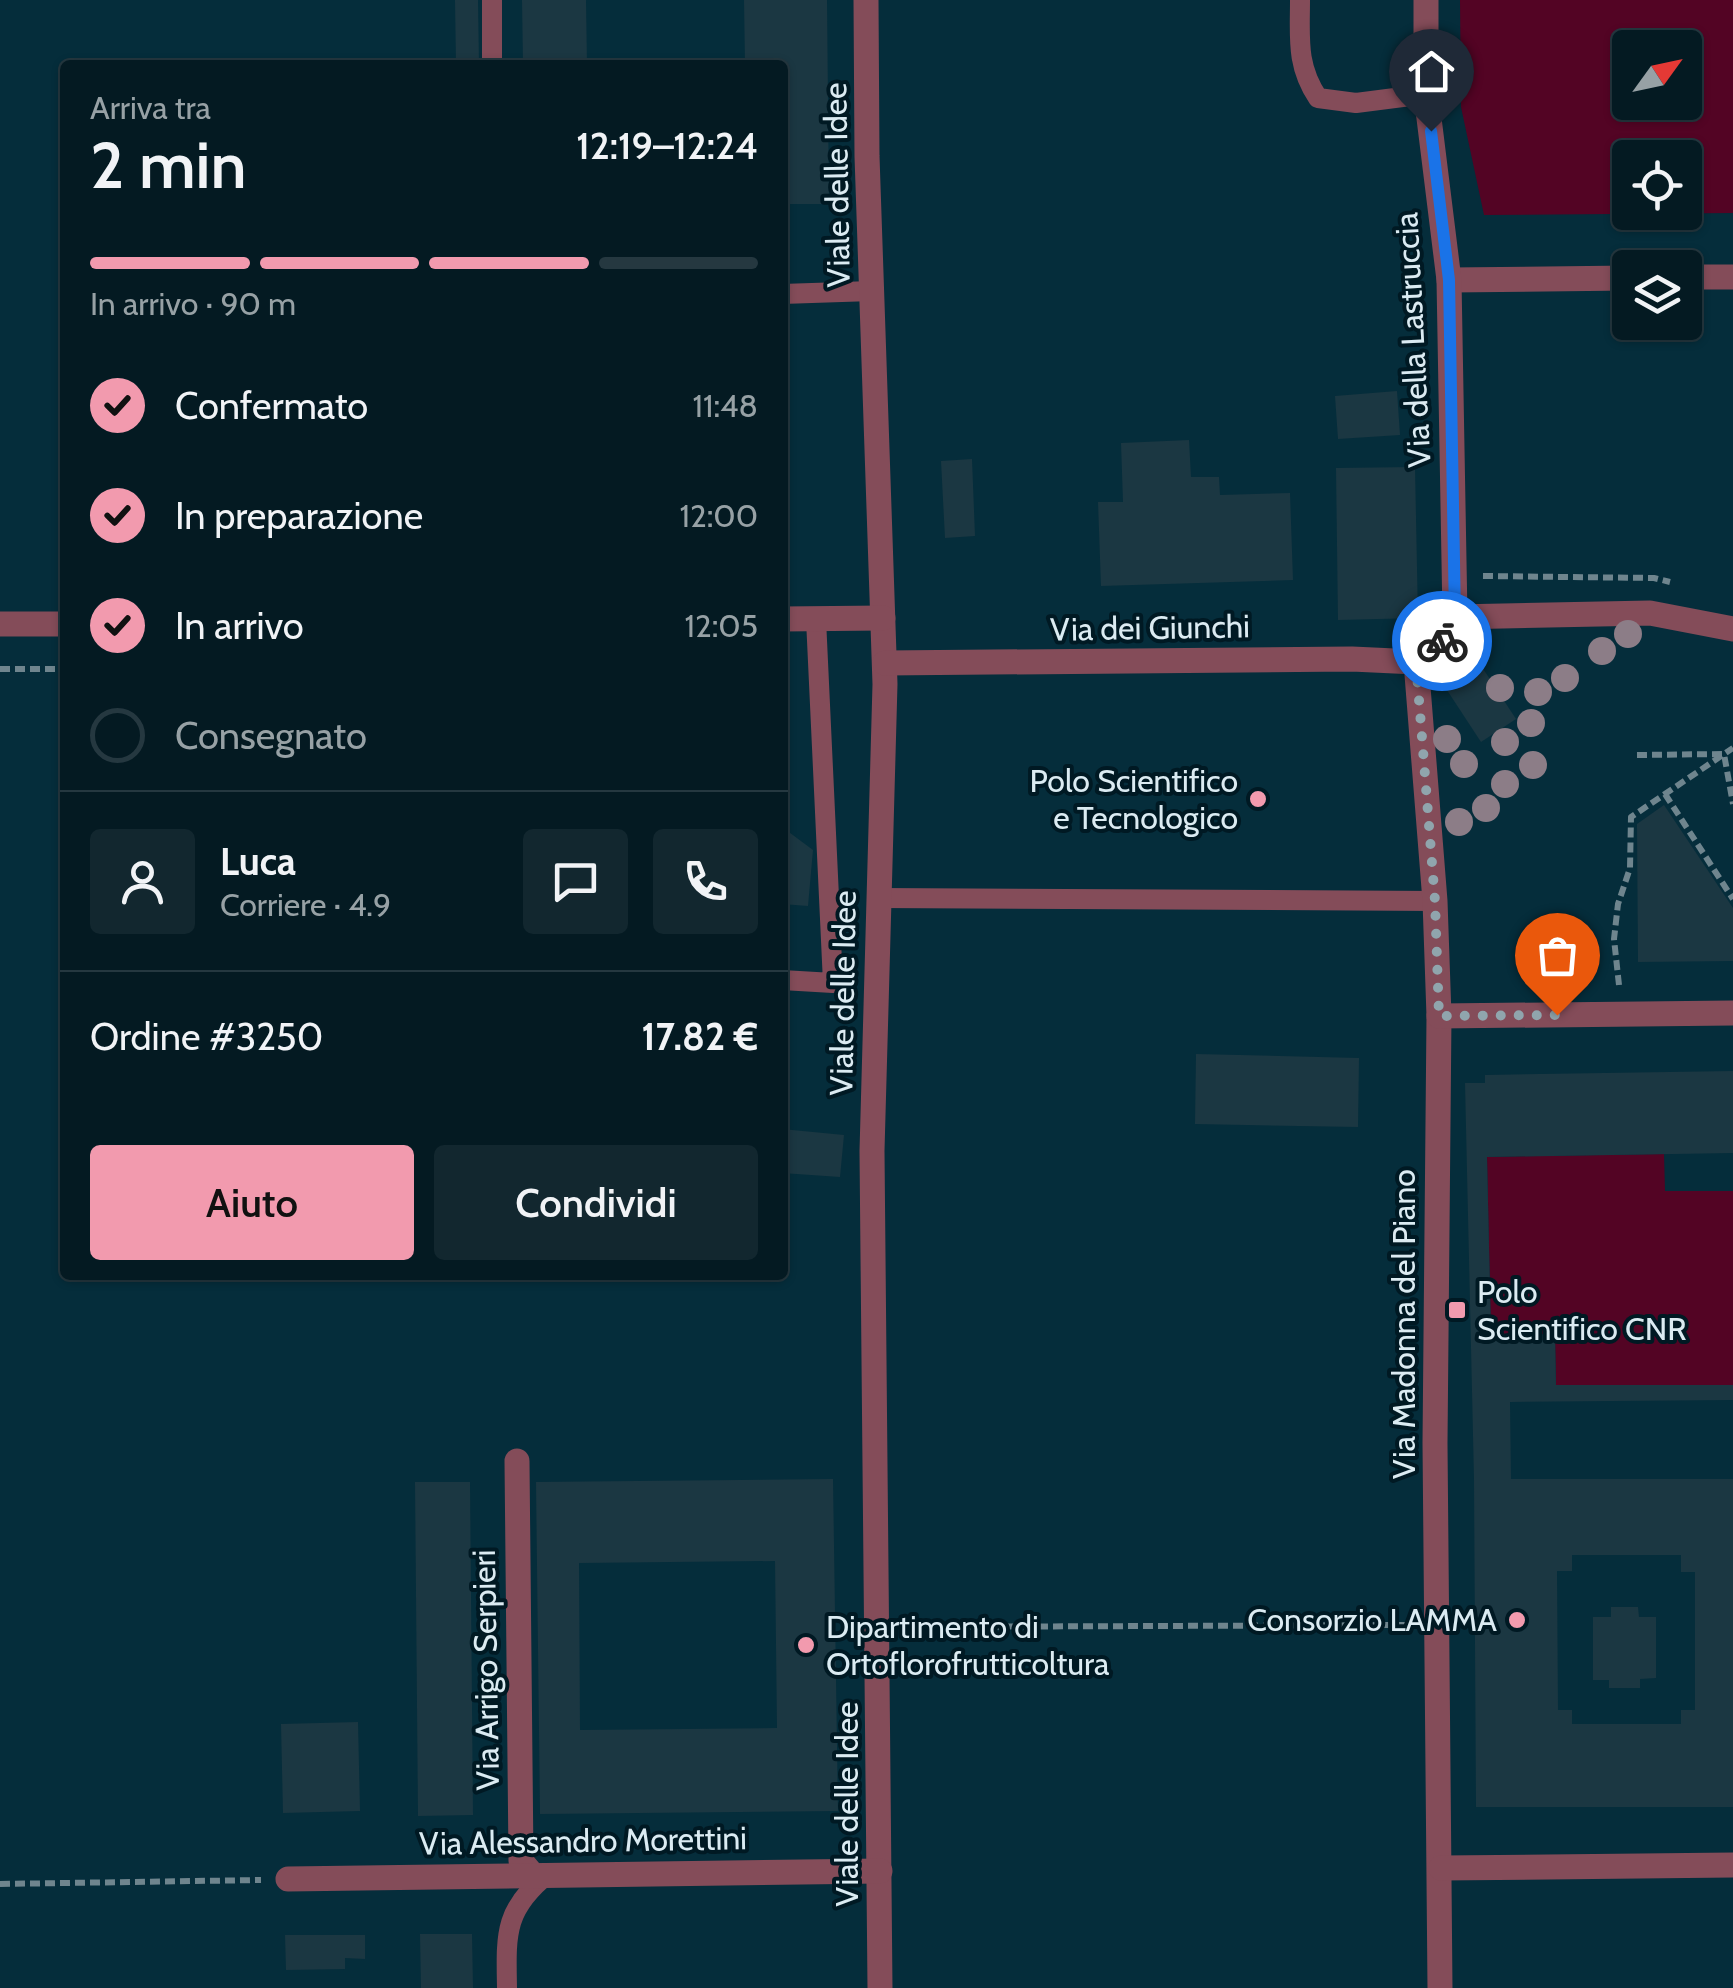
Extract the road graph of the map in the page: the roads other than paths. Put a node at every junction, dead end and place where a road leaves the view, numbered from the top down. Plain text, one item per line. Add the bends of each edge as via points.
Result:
1 (492, 0) edge
2 (866, 0) edge
3 (1300, 0) edge
4 (1426, 0) edge
5 (492, 60) edge
6 (1426, 94) junction
7 (1702, 277) edge
8 (1733, 277) edge
9 (1612, 278) edge
10 (1449, 280) junction
11 (872, 292) junction
12 (788, 294) edge
13 (1458, 616) junction
14 (884, 618) junction
15 (788, 619) edge
16 (816, 619) junction
17 (0, 624) edge
18 (60, 624) edge
19 (1733, 629) edge
20 (1416, 662) junction
21 (885, 663) junction
22 (878, 898) junction
23 (1435, 901) junction
24 (788, 980) edge
25 (1733, 1014) edge
26 (1439, 1016) junction
27 (516, 1461) dead end
28 (1733, 1865) edge
29 (1440, 1868) junction
30 (880, 1871) junction
31 (540, 1874) junction
32 (288, 1879) road end
33 (507, 1988) edge
34 (880, 1988) edge
35 (1440, 1988) edge

1 - 5 lane
2 - 11 street, Viale delle Idee
3 - 6 lane via 1300,55 1318,98 1356,103
4 - 6 street, Via della Lastruccia
6 - 10 street, Via della Lastruccia
7 - 8 street
9 - 10 street
10 - 13 street, Via della Lastruccia
11 - 12 lane
11 - 14 street, Viale delle Idee
13 - 19 street via 1650,613
13 - 20 street via 1436,648
14 - 16 street
14 - 21 street, Viale delle Idee
15 - 16 street
16 - 24 lane via 833,983
17 - 18 street
20 - 21 street, Via dei Giunchi
20 - 23 street, Via Madonna del Piano
21 - 22 street, Viale delle Idee
22 - 23 lane
22 - 30 street, Viale delle Idee via 872,1171
23 - 26 street, Via Madonna del Piano
25 - 26 street
26 - 29 street, Via Madonna del Piano
27 - 31 street, Via Arrigo Serpieri via 521,1861
28 - 29 street
29 - 35 street, Via Madonna del Piano
30 - 31 street, Via Alessandro Morettini
30 - 34 street, Viale delle Idee
31 - 32 street, Via Alessandro Morettini
31 - 33 lane via 514,1912

